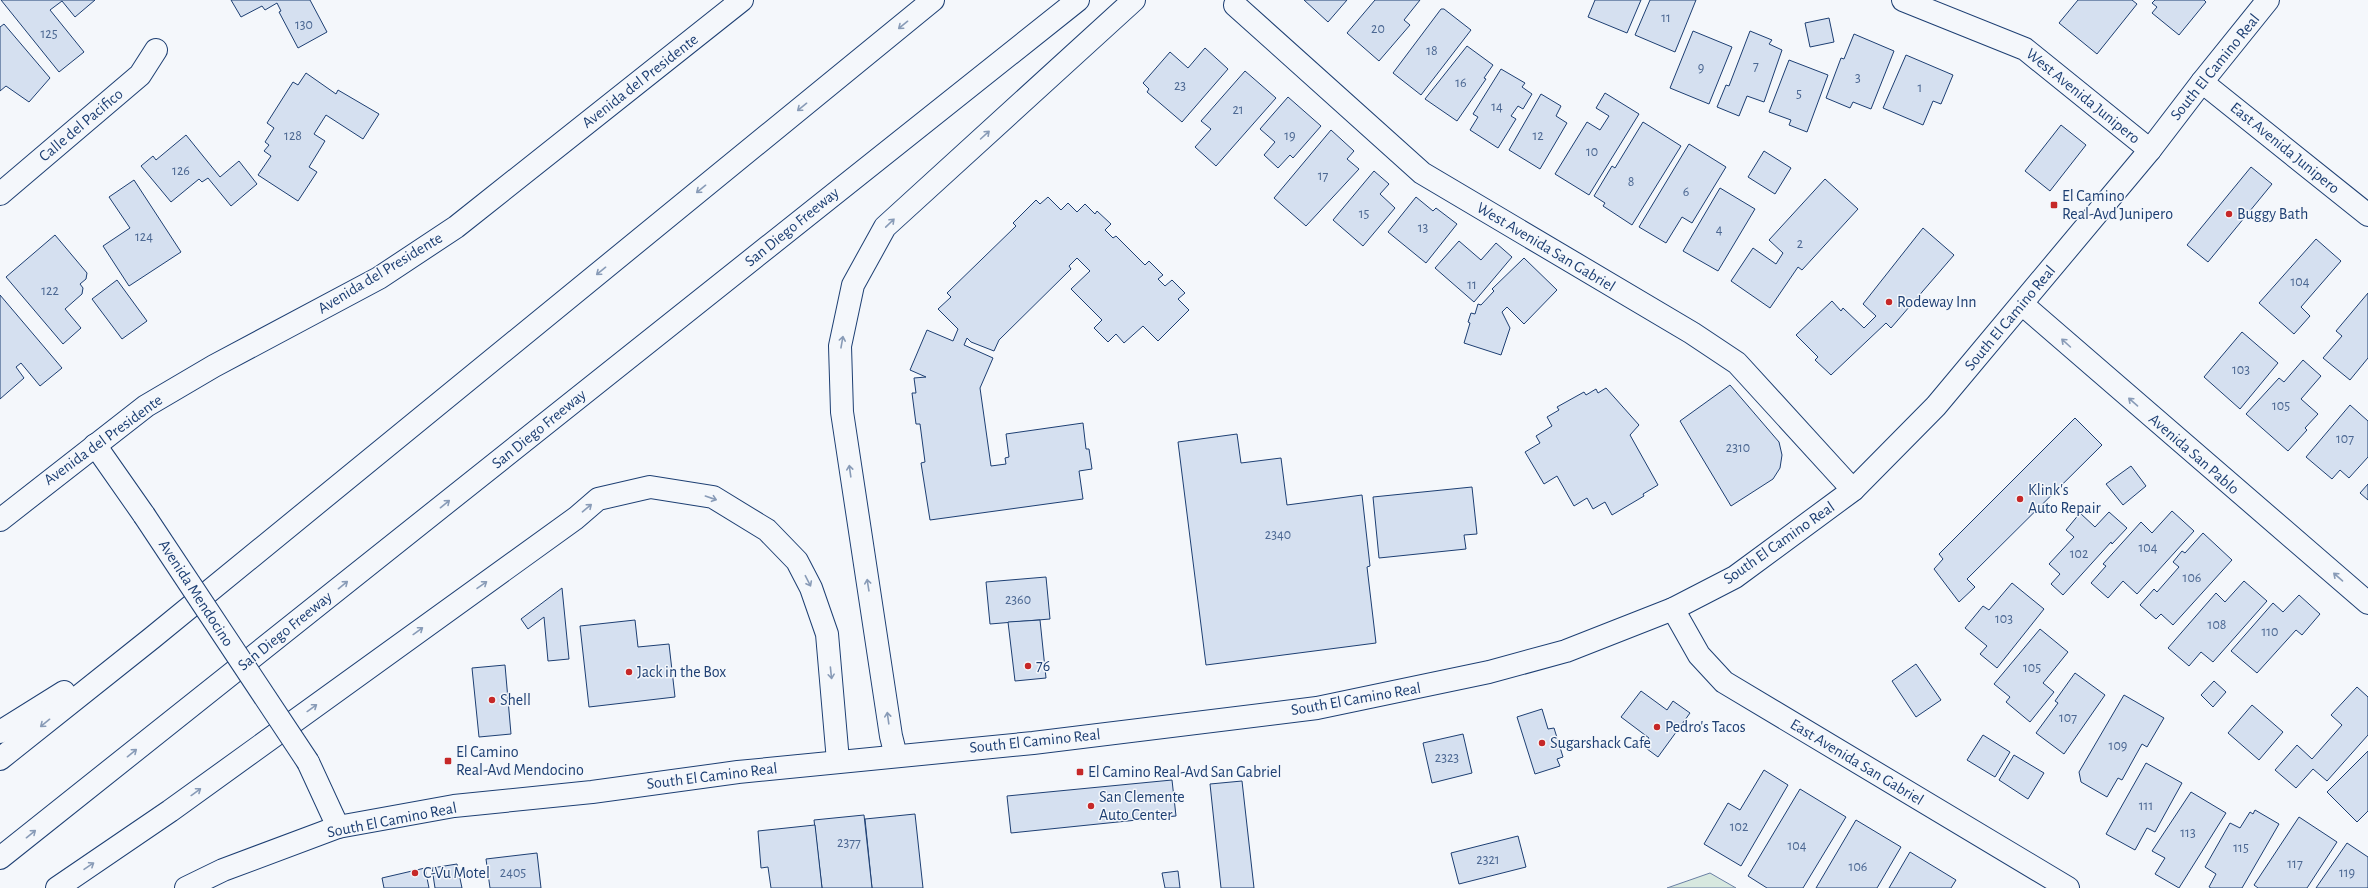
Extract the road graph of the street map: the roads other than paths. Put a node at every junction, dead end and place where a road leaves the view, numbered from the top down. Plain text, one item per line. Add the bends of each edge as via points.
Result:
1 (742, 0) edge
2 (933, 0) edge
3 (1078, 0) edge
4 (1134, 0) edge
5 (1903, 0) edge
6 (2268, 0) edge
7 (1236, 5) dead end
8 (156, 50) dead end
9 (2202, 82) junction
10 (2150, 150) junction
11 (0, 194) edge
12 (2368, 215) edge
13 (2022, 304) junction
14 (95, 445) junction
15 (1853, 490) junction
16 (0, 520) edge
17 (2368, 603) edge
18 (1672, 609) junction
19 (152, 638) junction
20 (0, 732) edge
21 (896, 756) junction
22 (0, 759) edge
23 (838, 762) junction
24 (338, 827) junction
25 (0, 858) edge
26 (57, 888) edge
27 (186, 888) edge
28 (2068, 888) edge

1 - 14 main road, Avenida del Presidente via 456,227 379,278 214,366 146,406
2 -> 19 main road
25 -> 3 main road, San Diego Freeway
21 -> 4 main road via 842,412 840,346 853,285 885,227
5 - 10 main road, West Avenida Junipero via 2025,49
6 - 9 main road, South El Camino Real
7 - 15 main road, West Avenida San Gabriel via 1422,173 1692,333 1737,363
8 - 11 main road, Calle del Pacifico via 140,75
9 - 10 main road, South El Camino Real
9 - 12 main road, East Avenida Junipero
10 - 13 main road, South El Camino Real
13 - 15 main road, South El Camino Real via 1936,406
17 -> 13 main road, Avenida San Pablo
14 - 16 main road, Avenida del Presidente
14 - 24 main road, Avenida Mendocino, bridge via 308,762
15 - 18 main road, South El Camino Real via 1735,577
18 - 21 main road, South El Camino Real via 1566,651 1489,672 1354,701 1317,708 1033,743
18 - 28 main road, East Avenida San Gabriel via 1699,654 1724,682
19 - 20 main road
19 -> 22 main road
21 - 23 main road, South El Camino Real
23 - 24 main road, South El Camino Real via 454,806
26 -> 23 main road via 170,811 576,518 598,499 650,487 713,497 767,530 797,561 811,588 827,634
24 - 27 main road, South El Camino Real via 223,870

